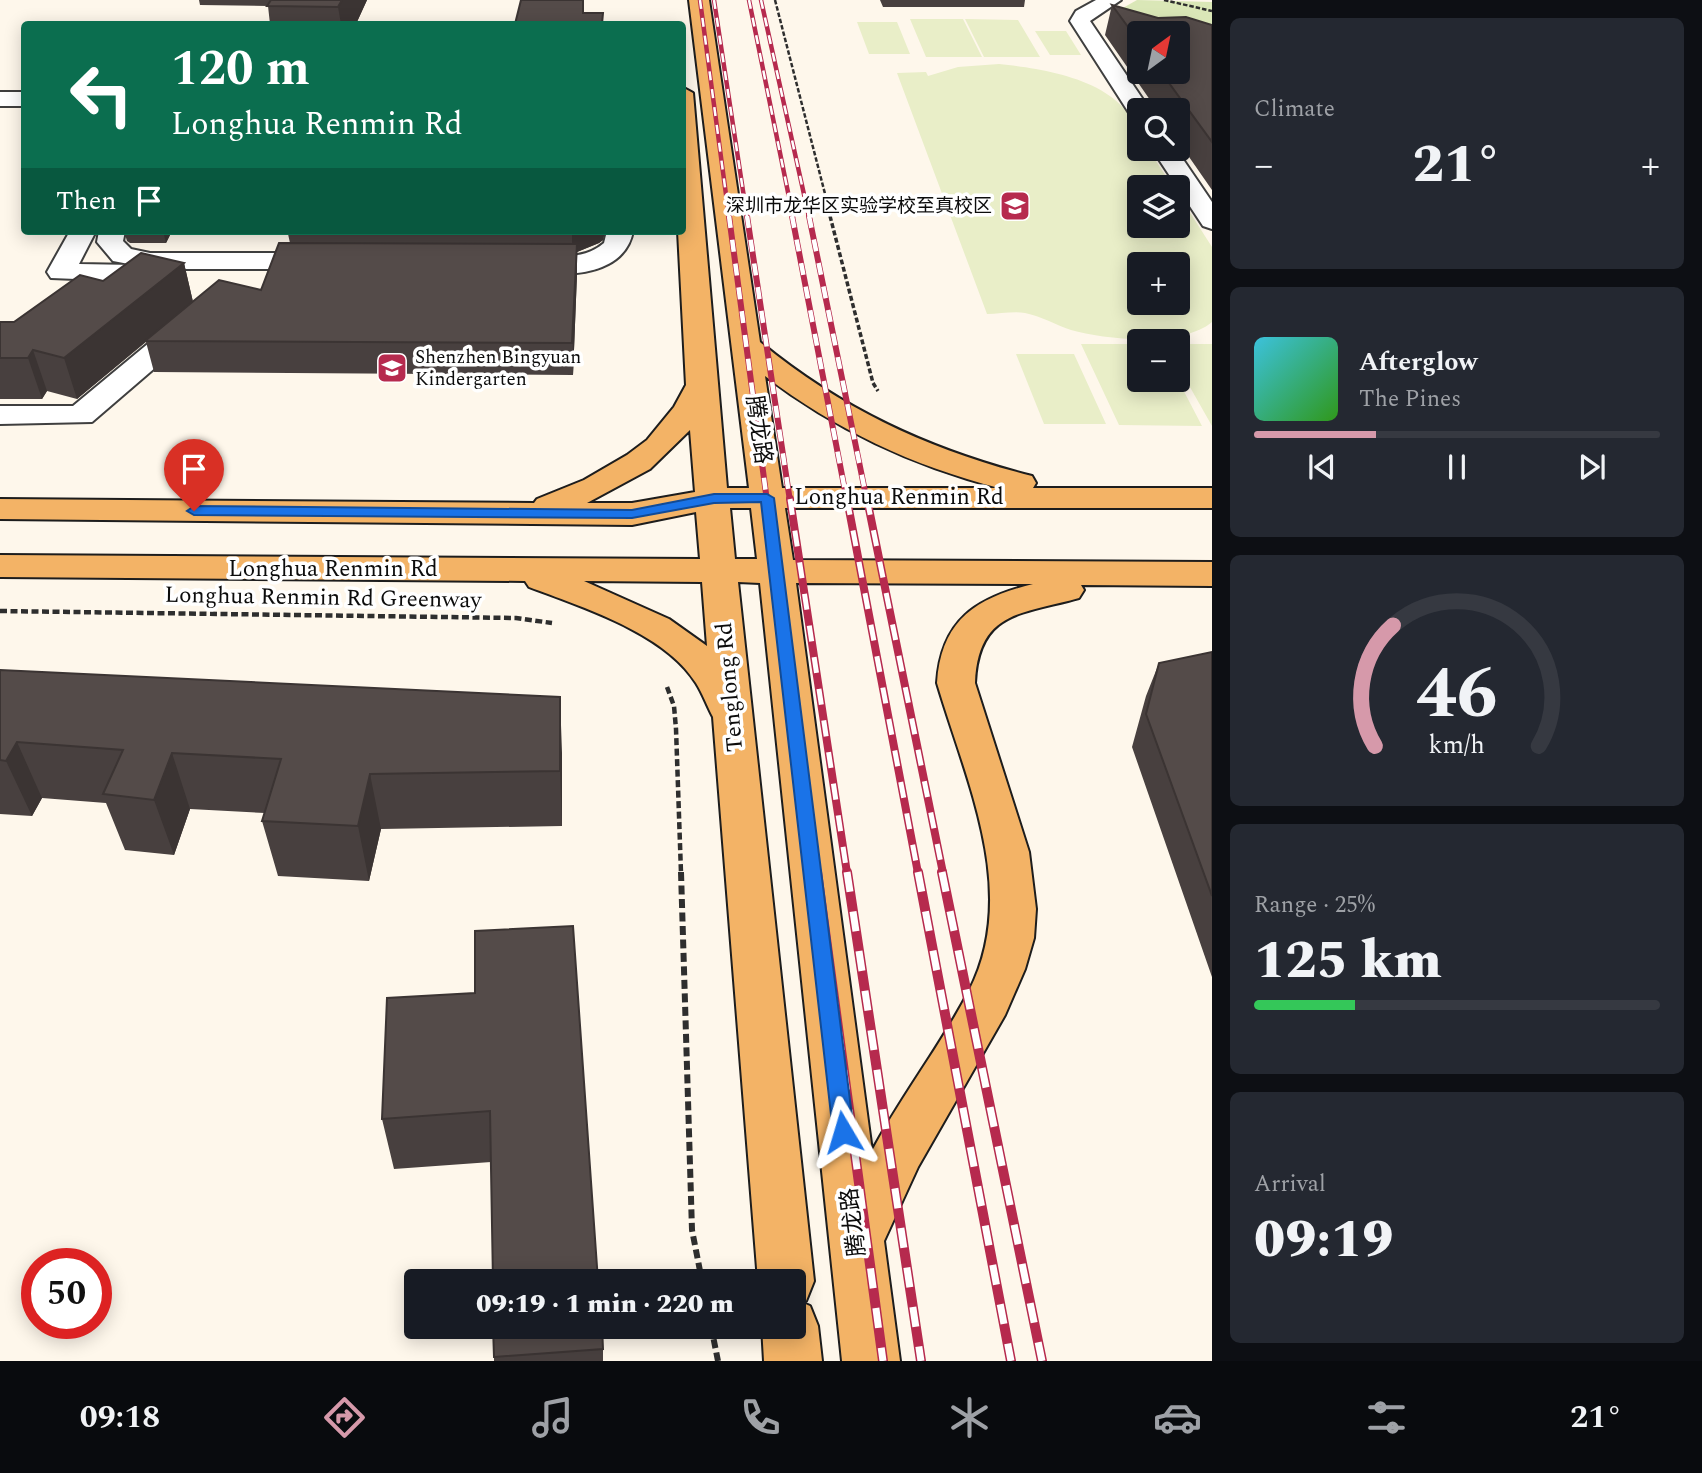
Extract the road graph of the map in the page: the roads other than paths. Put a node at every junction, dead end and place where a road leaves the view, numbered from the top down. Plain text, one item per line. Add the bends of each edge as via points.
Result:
1 (699, 0) edge
2 (1111, 0) edge
3 (1130, 98) edge
4 (0, 99) edge
5 (21, 100) edge
6 (686, 153) edge
7 (1172, 161) edge
8 (1212, 221) edge
9 (81, 235) edge
10 (111, 235) edge
11 (620, 235) edge
12 (353, 261) edge
13 (501, 263) edge
14 (746, 345) junction
15 (701, 386) junction
16 (0, 415) edge
17 (1122, 496) junction
18 (714, 498) junction
19 (767, 498) junction
20 (1212, 498) edge
21 (0, 509) edge
22 (526, 514) junction
23 (0, 566) edge
24 (506, 570) junction
25 (719, 571) junction
26 (777, 572) junction
27 (1196, 574) edge
28 (733, 720) junction
29 (856, 1241) junction
30 (785, 1269) edge
31 (791, 1339) edge
32 (793, 1361) edge
33 (871, 1361) edge

1 - 14 main road, 腾龙路
2 - 3 street via 1080,21
4 - 5 street
6 - 15 main road, Tenglong Rd
7 - 8 street
9 - 16 street via 61,272 228,286 81,415
10 - 12 street via 115,250 143,261
11 - 13 street via 615,249 589,262
14 - 17 main road via 784,380 823,405 932,458 1020,483
14 - 19 main road, 腾龙路
15 - 18 main road, Tenglong Rd
15 - 22 main road via 689,414 643,459 610,481
17 - 19 main road, Longhua Renmin Rd
17 - 20 main road, Longhua Renmin Rd
18 - 19 main road, Longhua Renmin Rd
18 - 22 main road, Longhua Renmin Rd via 632,514
18 - 25 main road, Tenglong Rd
19 - 26 main road, 腾龙路
21 - 22 main road, Longhua Renmin Rd
23 - 24 main road, Longhua Renmin Rd
24 - 25 main road, Longhua Renmin Rd
24 - 28 main road via 588,596 678,644 709,673
25 - 26 main road, Longhua Renmin Rd
25 - 28 main road, Tenglong Rd
26 - 27 main road, Longhua Renmin Rd
26 - 29 main road, 腾龙路
27 - 29 main road via 1033,594 979,621 960,649 956,683 1011,872 1014,911 1010,944 1001,979 900,1151
28 - 30 main road, Tenglong Rd
29 - 33 main road, 腾龙路
31 - 32 main road

